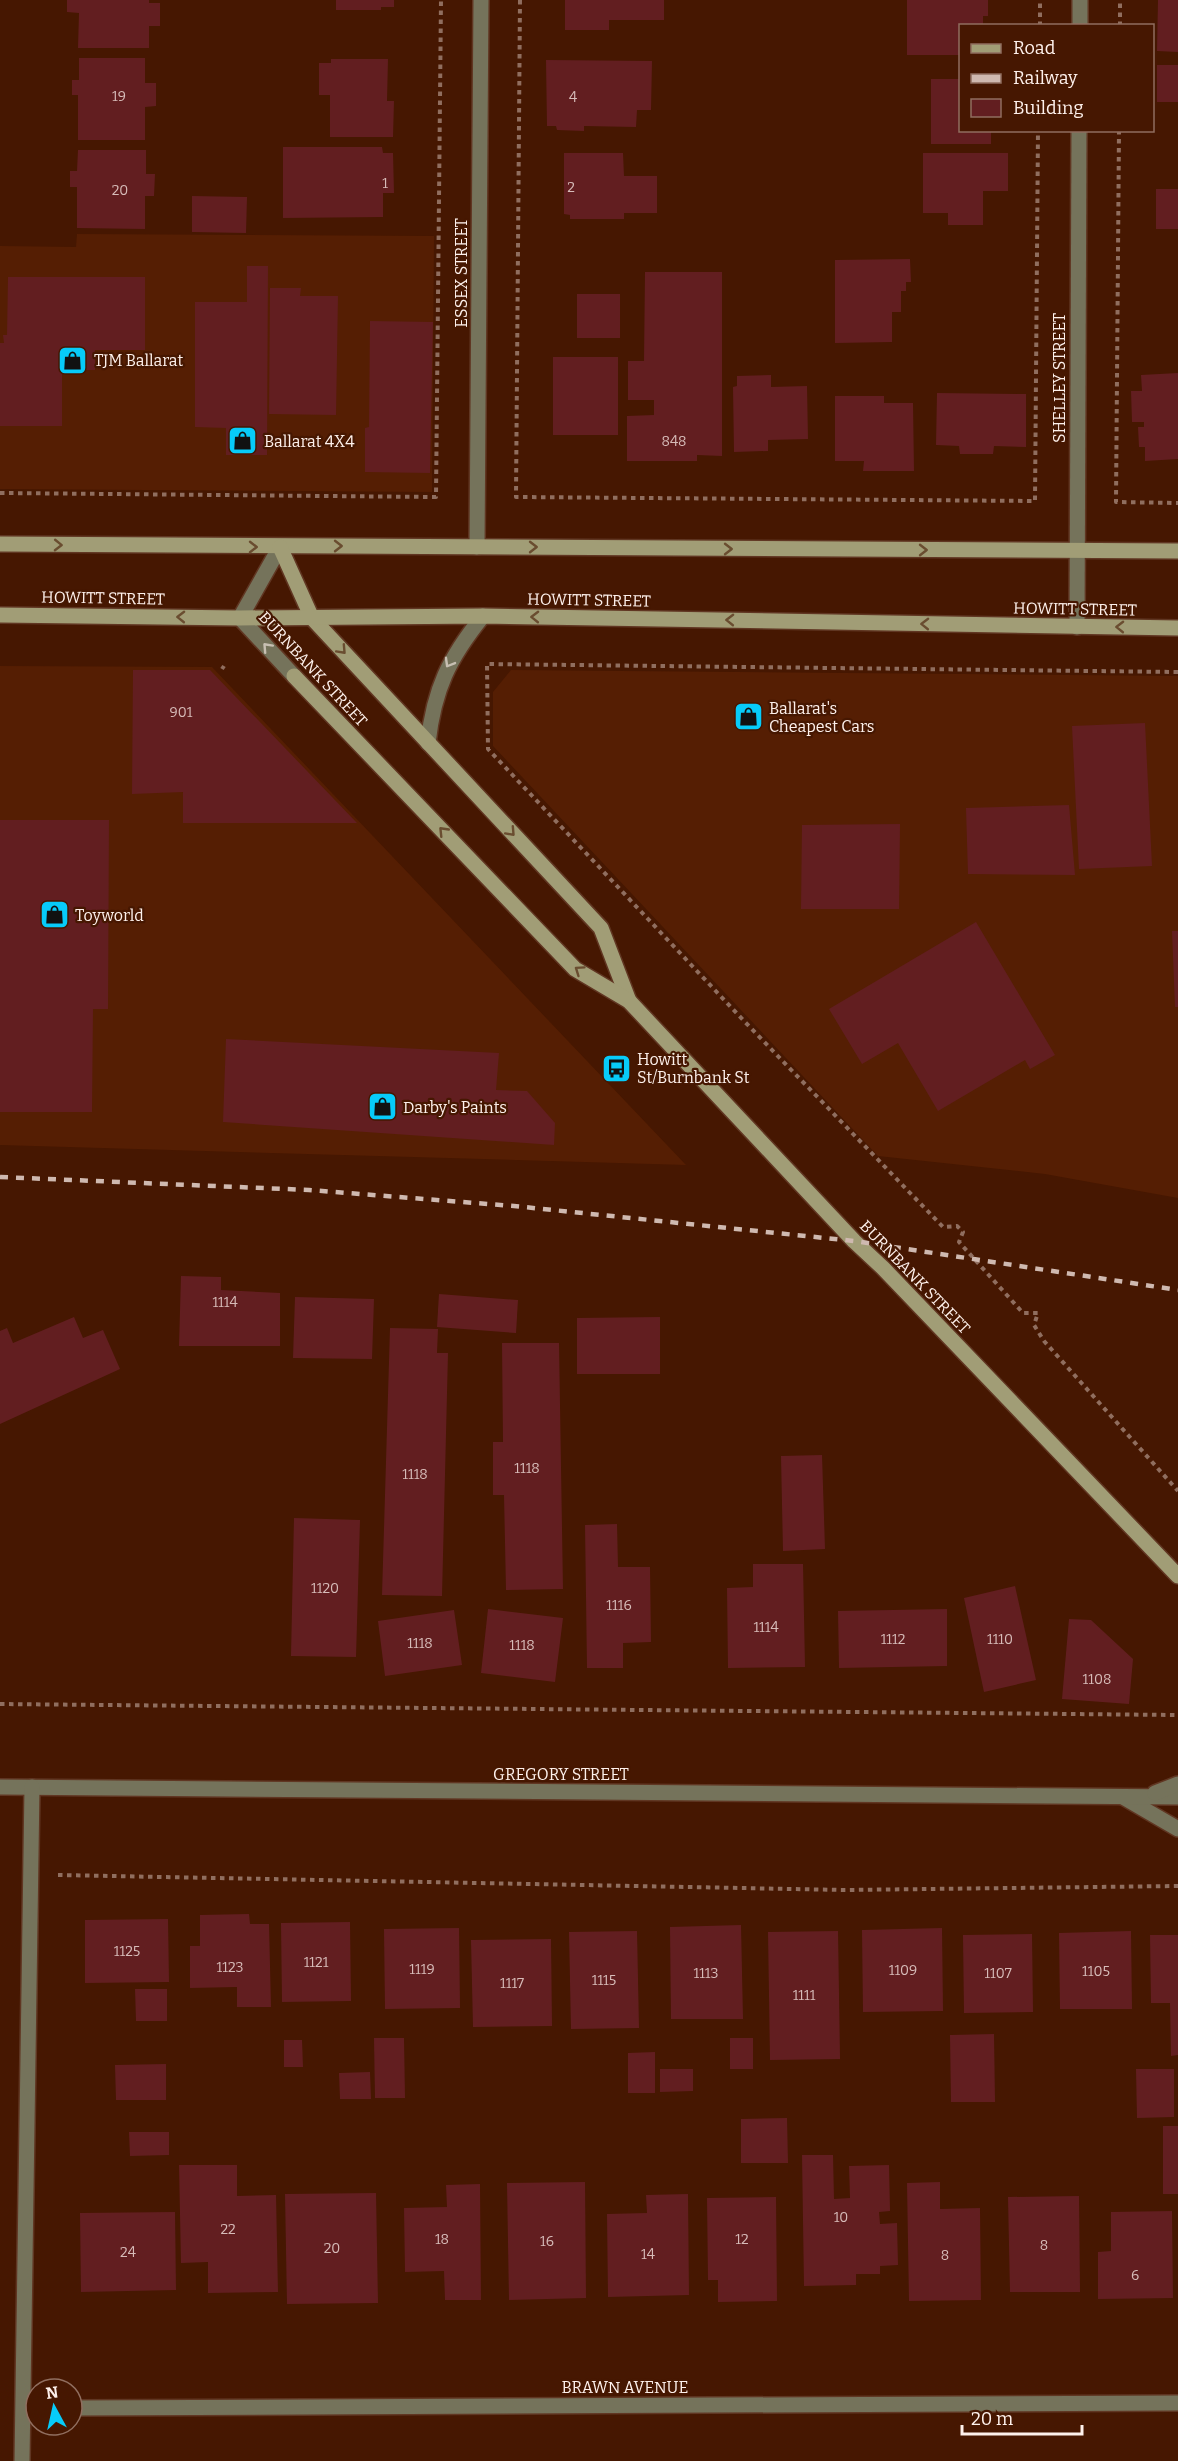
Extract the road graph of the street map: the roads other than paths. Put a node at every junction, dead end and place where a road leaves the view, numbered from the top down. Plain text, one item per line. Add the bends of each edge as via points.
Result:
1 (481, 0) edge
2 (1080, 0) edge
3 (1080, 24) edge
4 (1079, 132) edge
5 (0, 544) edge
6 (280, 547) junction
7 (477, 547) junction
8 (1075, 551) junction
9 (1178, 551) edge
10 (0, 615) edge
11 (483, 616) junction
12 (240, 618) junction
13 (312, 618) junction
14 (1077, 627) junction
15 (1178, 628) edge
16 (294, 676) joint
17 (428, 743) junction
18 (629, 1001) junction
19 (1178, 1576) edge
20 (1178, 1784) edge
21 (0, 1787) edge
22 (32, 1787) junction
23 (1123, 1797) junction
24 (1178, 1797) edge
25 (1178, 1829) edge
26 (29, 2377) edge
27 (1178, 2403) edge
28 (84, 2408) edge
29 (25, 2437) edge
30 (22, 2461) edge

1 - 7 street, ESSEX STREET
2 - 3 street
4 - 8 street, SHELLEY STREET
5 -> 6 main road
6 -> 7 main road
6 - 12 street, BURNBANK STREET
6 - 13 main road, BURNBANK STREET
7 -> 8 main road
8 - 9 main road
8 - 14 street, SHELLEY STREET
12 -> 10 main road, HOWITT STREET
11 - 13 main road, HOWITT STREET
14 -> 11 main road, HOWITT STREET
11 -> 17 street via 443,674
12 - 13 main road, HOWITT STREET
16 -> 12 street, BURNBANK STREET
13 -> 17 main road, BURNBANK STREET
15 -> 14 main road, HOWITT STREET
18 -> 16 main road, BURNBANK STREET via 575,969
17 -> 18 main road, BURNBANK STREET via 601,928
18 - 19 main road, BURNBANK STREET
20 - 23 street, GREGORY STREET via 1155,1793
21 - 22 street, GREGORY STREET
22 - 23 street, GREGORY STREET
22 - 26 street
23 - 24 street, GREGORY STREET
23 - 25 street
27 - 28 street, BRAWN AVENUE
29 - 30 street

